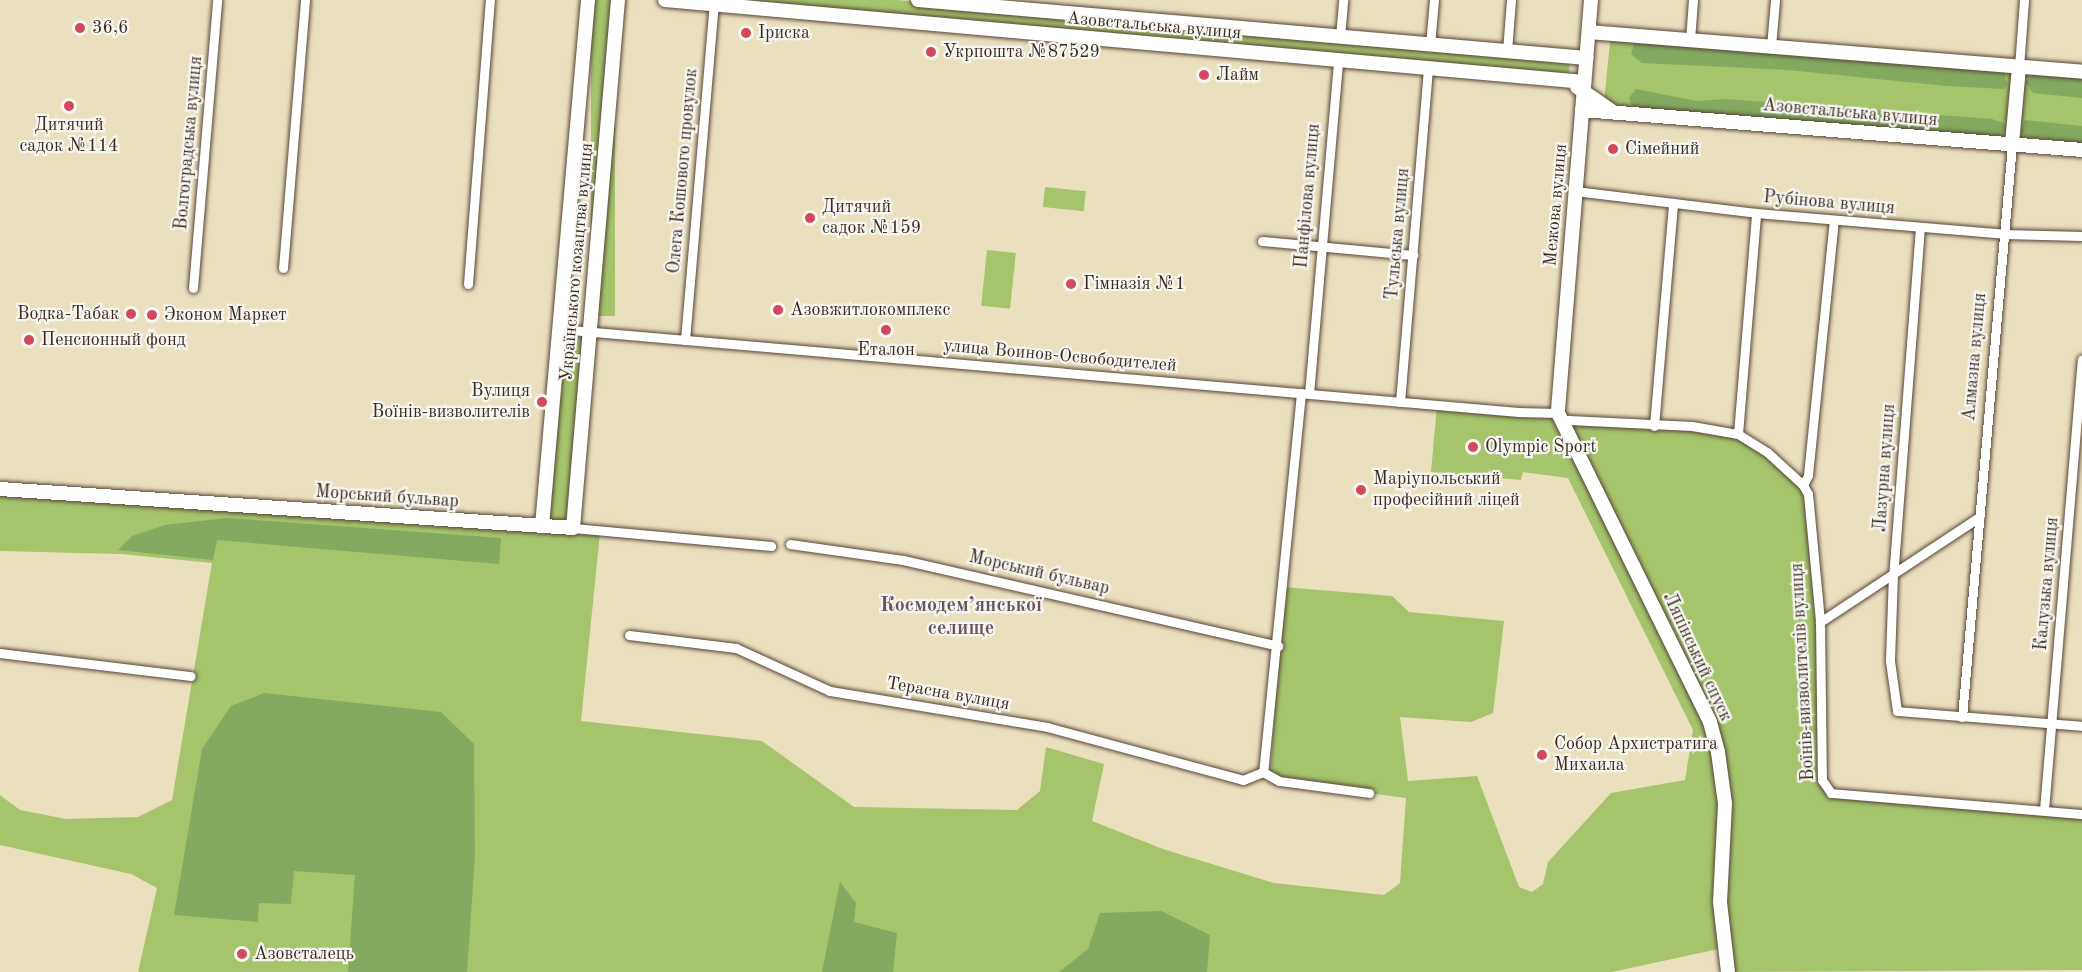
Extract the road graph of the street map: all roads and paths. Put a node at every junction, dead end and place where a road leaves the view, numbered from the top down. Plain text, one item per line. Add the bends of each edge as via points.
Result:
1 (217, 0) edge
2 (305, 0) edge
3 (490, 0) edge
4 (588, 0) edge
5 (618, 0) edge
6 (665, 0) edge
7 (918, 0) edge
8 (1343, 0) edge
9 (1434, 0) edge
10 (1511, 0) edge
11 (1591, 0) edge
12 (1693, 0) edge
13 (1775, 0) edge
14 (2024, 0) edge
15 (714, 4) junction
16 (1009, 4) edge
17 (1226, 27) junction
18 (1006, 31) junction
19 (1588, 32) junction
20 (1620, 35) junction
21 (1340, 37) junction
22 (1690, 40) junction
23 (1430, 45) junction
24 (1771, 47) junction
25 (1224, 50) junction
26 (1507, 51) junction
27 (1587, 54) junction
28 (1338, 61) junction
29 (2019, 67) junction
30 (1428, 69) junction
31 (2082, 72) edge
32 (1584, 87) junction
33 (1582, 110) junction
34 (1615, 113) junction
35 (2012, 144) junction
36 (2082, 150) edge
37 (1575, 191) junction
38 (1673, 203) junction
39 (1756, 213) junction
40 (1834, 220) junction
41 (1920, 227) junction
42 (2004, 234) junction
43 (2082, 236) edge
44 (1262, 241) dead end
45 (1322, 246) junction
46 (1413, 255) junction
47 (283, 268) dead end
48 (468, 284) dead end
49 (193, 288) dead end
50 (560, 329) junction
51 (590, 331) junction
52 (685, 340) junction
53 (2082, 360) edge
54 (1305, 394) junction
55 (1400, 402) junction
56 (1559, 418) junction
57 (1654, 426) junction
58 (1738, 434) junction
59 (1803, 485) junction
60 (0, 489) edge
61 (1979, 517) junction
62 (542, 526) junction
63 (573, 528) junction
64 (790, 544) dead end
65 (771, 546) dead end
66 (1893, 574) junction
67 (1820, 622) junction
68 (630, 635) dead end
69 (1278, 646) junction
70 (0, 653) edge
71 (191, 676) dead end
72 (1962, 717) junction
73 (2051, 724) junction
74 (2082, 726) edge
75 (1263, 772) junction
76 (1370, 793) dead end
77 (2044, 810) junction
78 (2082, 814) edge
79 (1728, 972) edge

1 - 49 street, Волгоградська вулиця
2 - 47 street
3 - 48 street
4 - 50 street, Українського козацтва вулиця
5 - 51 street, Українського козацтва вулиця
6 - 15 street, Азовстальська вулиця
7 - 16 street, Азовстальська вулиця
8 - 21 street, Панфілова вулиця
9 - 23 street
10 - 26 street
11 - 19 street, Межова вулиця
12 - 22 street
13 - 24 street
14 - 29 street, Алмазна вулиця
15 - 18 street, Азовстальська вулиця
15 - 52 street, Олега Кошового провулок
16 - 17 street, Азовстальська вулиця
16 - 18 street
17 - 21 street, Азовстальська вулиця
17 - 25 street
18 - 25 street, Азовстальська вулиця
19 - 20 street, Азовстальська вулиця
19 - 27 street, Межова вулиця
20 - 22 street, Азовстальська вулиця
20 - 27 street, Азовстальська вулиця
21 - 23 street, Азовстальська вулиця
21 - 28 street, Панфілова вулиця
22 - 24 street, Азовстальська вулиця
23 - 26 street, Азовстальська вулиця
24 - 29 street, Азовстальська вулиця
25 - 28 street, Азовстальська вулиця
26 - 27 street, Азовстальська вулиця via 1569,57
27 - 32 street, Межова вулиця
28 - 30 street, Азовстальська вулиця
28 - 45 street, Панфілова вулиця
29 - 31 street, Азовстальська вулиця
29 - 35 street, Алмазна вулиця
30 - 32 street, Азовстальська вулиця via 1567,81
30 - 46 street, Тульська вулиця
32 - 33 street, Межова вулиця
32 - 34 street
33 - 34 street, Азовстальська вулиця
33 - 37 street, Межова вулиця
34 - 35 street, Азовстальська вулиця
35 - 36 street, Азовстальська вулиця
35 - 42 street, Алмазна вулиця
37 - 38 street, Рубінова вулиця
37 - 56 street, Межова вулиця
38 - 39 street, Рубінова вулиця
38 - 57 street
39 - 40 street, Рубінова вулиця
39 - 58 street
40 - 41 street, Рубінова вулиця
40 - 59 street via 1808,475
41 - 42 street, Рубінова вулиця
41 - 66 street, Лазурна вулиця
42 - 43 street, Рубінова вулиця
42 - 61 street, Алмазна вулиця
44 - 45 street
45 - 46 street
45 - 54 street, Панфілова вулиця
46 - 55 street, Тульська вулиця
50 - 51 street, улица Воинов-Освободителей
50 - 62 street, Українського козацтва вулиця
51 - 52 street, улица Воинов-Освободителей
51 - 63 street, Українського козацтва вулиця
52 - 54 street, улица Воинов-Освободителей
53 - 73 street, Калузька вулиця
54 - 55 street, улица Воинов-Освободителей
54 - 69 street
55 - 56 street, улица Воинов-Освободителей
56 - 57 street
56 - 79 street, Ляпінський спуск via 1710,722 1725,804 1720,902
57 - 58 street
58 - 59 street via 1767,452
59 - 67 street, Воїнів-визволителів вулиця via 1808,494
60 - 62 street, Морський бульвар
61 - 66 street
61 - 72 street, Алмазна вулиця
62 - 63 street, Морський бульвар
63 - 65 street, Морський бульвар
64 - 69 street, Морський бульвар via 903,560
66 - 67 street
66 - 72 street, Лазурна вулиця via 1890,661 1897,711
67 - 77 street, Воїнів-визволителів вулиця via 1825,788 1831,793
68 - 75 street, Терасна вулиця via 732,647 830,691 1047,727 1243,780
69 - 75 street
70 - 71 street
72 - 73 street
73 - 74 street
73 - 77 street, Калузька вулиця
75 - 76 street via 1279,781
77 - 78 street, Воїнів-визволителів вулиця

